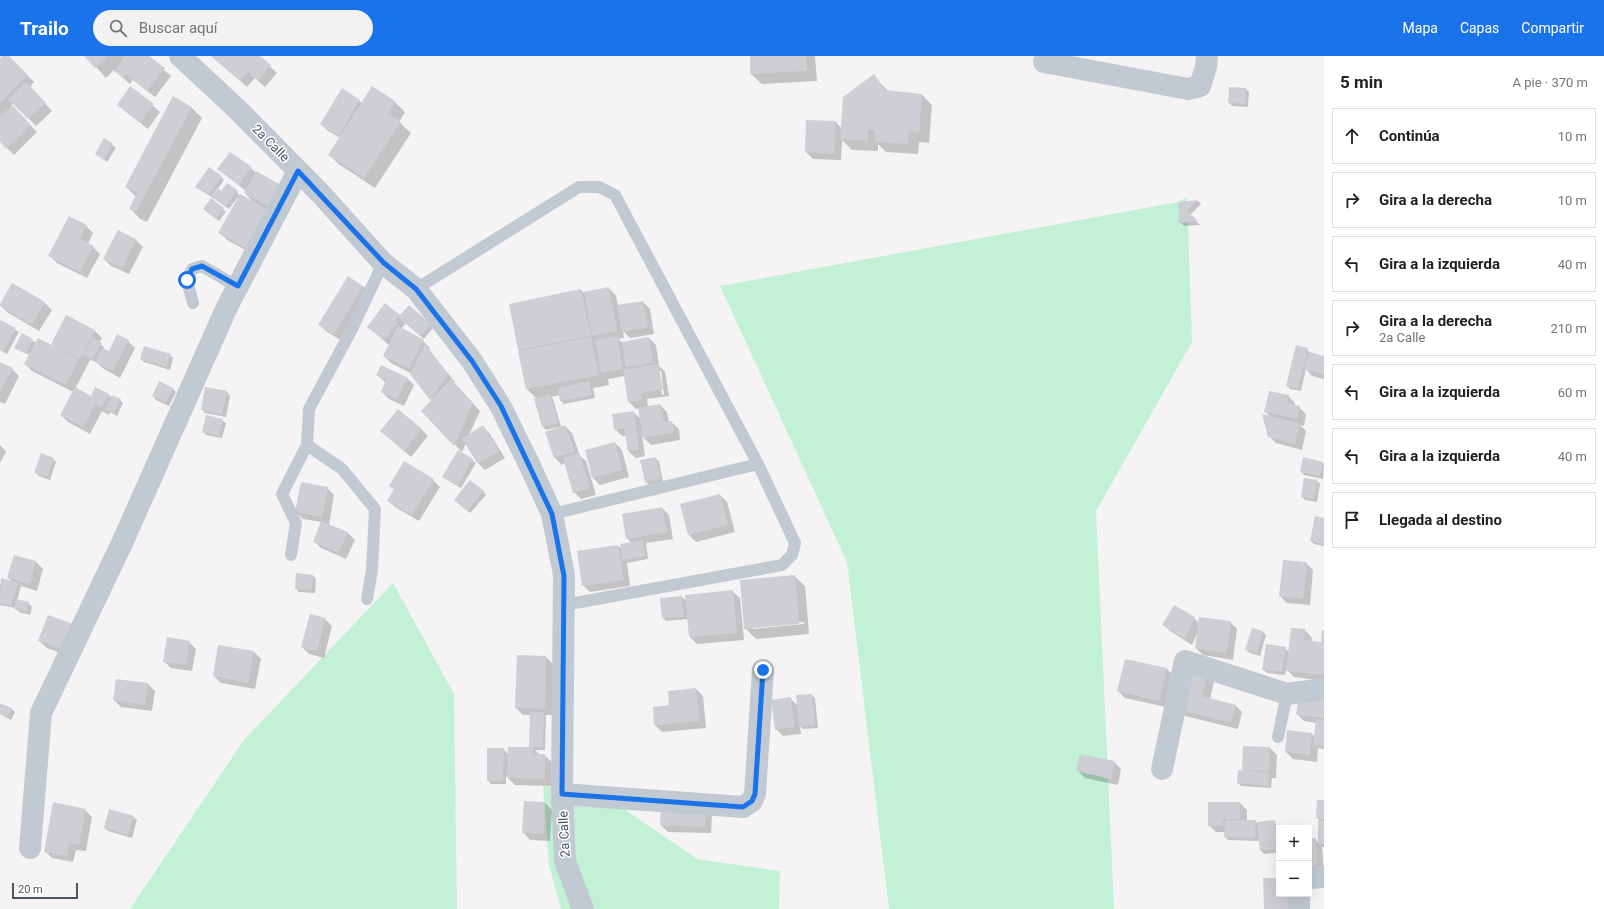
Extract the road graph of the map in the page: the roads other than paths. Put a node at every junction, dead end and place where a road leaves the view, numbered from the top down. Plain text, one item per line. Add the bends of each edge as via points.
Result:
1 (180, 56) edge
2 (1207, 56) edge
3 (1044, 62) dead end
4 (298, 171) junction
5 (384, 263) junction
6 (238, 286) junction
7 (416, 289) junction
8 (193, 302) dead end
9 (307, 445) junction
10 (758, 464) junction
11 (552, 514) junction
12 (291, 555) dead end
13 (368, 599) dead end
14 (564, 605) junction
15 (763, 670) dead end
16 (1324, 688) edge
17 (1286, 694) junction
18 (1278, 737) dead end
19 (1162, 769) dead end
20 (562, 794) junction
21 (30, 848) dead end
22 (1324, 877) edge
23 (1312, 878) edge
24 (1299, 897) edge
25 (583, 909) edge
26 (1299, 909) edge

1 - 4 street, 2a Calle
2 - 3 street via 1200,86 1188,89
4 - 5 street, 2a Calle
4 - 6 street
5 - 7 street, 2a Calle
5 - 9 lane via 309,409
6 - 8 lane via 202,266 192,269 187,280
6 - 21 street via 123,541 41,713
7 - 10 lane via 578,187 598,186 615,195
7 - 11 street, 2a Calle via 472,361 501,406
9 - 12 lane via 282,494 296,523
9 - 13 lane via 342,469 375,509
10 - 11 lane
10 - 14 lane via 795,543 792,555 782,565
11 - 14 street, 2a Calle via 564,576
14 - 20 street, 2a Calle
15 - 20 street via 755,794 752,801 743,807
16 - 17 street
17 - 18 lane
17 - 19 street via 1185,660
20 - 25 street, 2a Calle via 565,861
22 - 23 street
24 - 26 street

